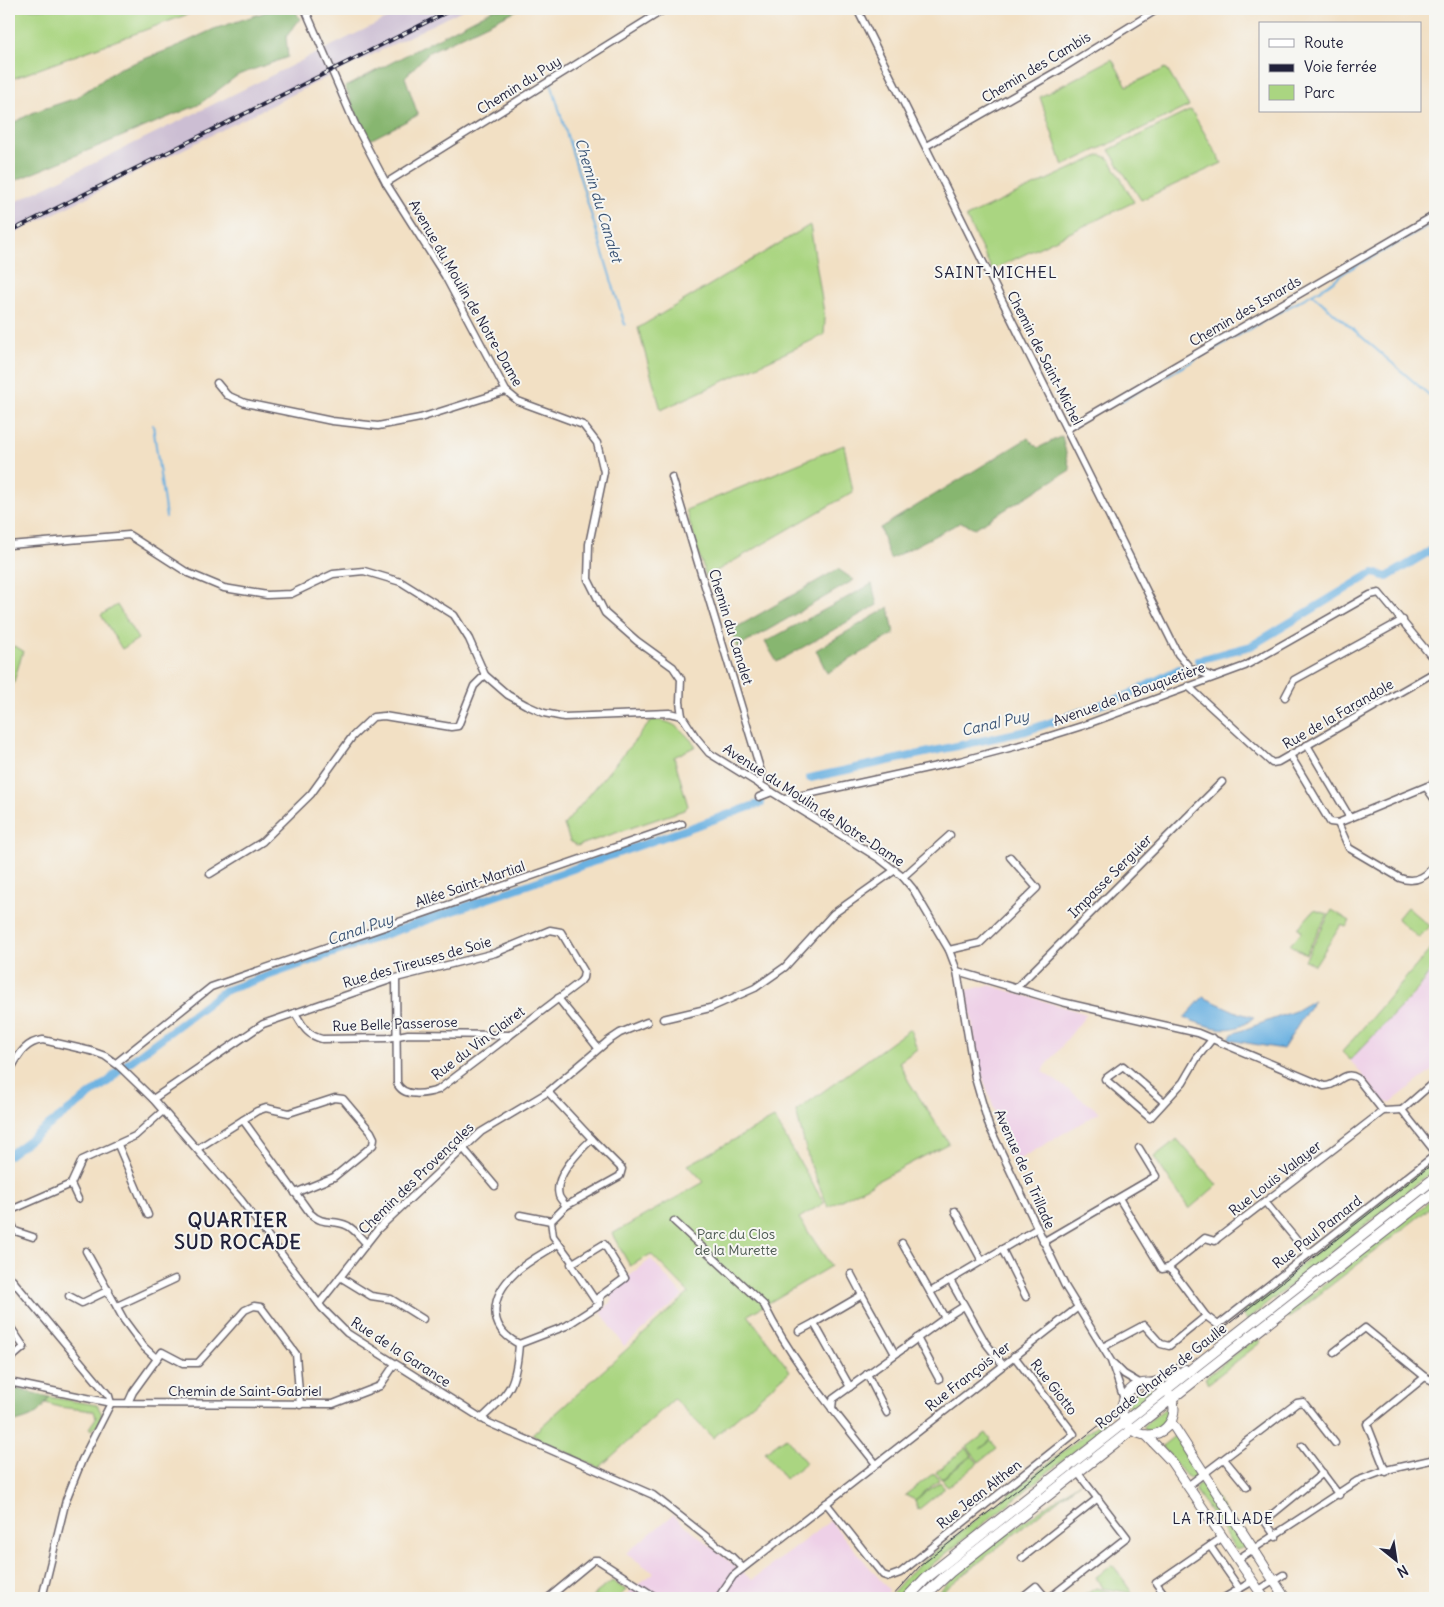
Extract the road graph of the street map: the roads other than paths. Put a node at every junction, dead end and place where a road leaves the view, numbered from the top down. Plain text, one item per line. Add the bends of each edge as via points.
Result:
1 (305, 9) edge
2 (665, 9) edge
3 (857, 9) edge
4 (1158, 9) edge
5 (926, 146) junction
6 (386, 183) junction
7 (1435, 214) edge
8 (218, 383) dead end
9 (506, 391) junction
10 (1067, 429) junction
11 (672, 477) dead end
12 (9, 545) edge
13 (1403, 620) junction
14 (1433, 654) edge
15 (1435, 661) edge
16 (1435, 672) edge
17 (485, 675) junction
18 (1214, 677) junction
19 (1188, 686) junction
20 (1285, 696) dead end
21 (682, 716) junction
22 (1308, 745) junction
23 (1290, 755) junction
24 (1222, 782) dead end
25 (1435, 783) edge
26 (760, 785) junction
27 (1426, 787) junction
28 (772, 792) junction
29 (759, 797) dead end
30 (785, 798) junction
31 (1435, 800) edge
32 (1350, 818) junction
33 (1338, 823) junction
34 (682, 824) dead end
35 (950, 836) dead end
36 (1010, 857) dead end
37 (1435, 860) edge
38 (896, 870) junction
39 (210, 874) dead end
40 (903, 877) junction
41 (949, 950) junction
42 (957, 971) junction
43 (396, 978) junction
44 (1016, 988) junction
45 (558, 998) junction
46 (295, 1013) junction
47 (663, 1019) dead end
48 (647, 1022) dead end
49 (510, 1034) junction
50 (397, 1036) junction
51 (1213, 1038) junction
52 (598, 1048) junction
53 (118, 1065) junction
54 (9, 1072) edge
55 (1435, 1081) edge
56 (548, 1092) junction
57 (152, 1099) junction
58 (1164, 1102) junction
59 (1402, 1110) junction
60 (163, 1111) junction
61 (1382, 1111) junction
62 (243, 1120) junction
63 (592, 1139) junction
64 (118, 1145) junction
65 (463, 1148) junction
66 (1140, 1148) dead end
67 (197, 1149) junction
68 (1435, 1154) edge
69 (1435, 1178) edge
70 (72, 1184) junction
71 (495, 1186) dead end
72 (1435, 1192) edge
73 (295, 1193) junction
74 (1120, 1198) junction
75 (78, 1199) dead end
76 (1265, 1202) junction
77 (566, 1206) junction
78 (9, 1211) edge
79 (955, 1211) dead end
80 (148, 1215) dead end
81 (520, 1215) dead end
82 (9, 1217) edge
83 (550, 1221) junction
84 (674, 1221) dead end
85 (1036, 1229) junction
86 (33, 1237) dead end
87 (1043, 1242) junction
88 (366, 1243) junction
89 (902, 1243) dead end
90 (558, 1244) junction
91 (1002, 1249) junction
92 (86, 1251) dead end
93 (1308, 1254) junction
94 (982, 1261) junction
95 (573, 1263) junction
96 (1168, 1268) junction
97 (851, 1274) dead end
98 (9, 1276) edge
99 (340, 1277) junction
100 (175, 1279) dead end
101 (950, 1280) junction
102 (109, 1290) junction
103 (930, 1292) junction
104 (862, 1295) junction
105 (69, 1296) dead end
106 (600, 1296) junction
107 (1026, 1297) dead end
108 (319, 1304) junction
109 (117, 1306) junction
110 (964, 1306) junction
111 (1077, 1308) junction
112 (1206, 1316) junction
113 (945, 1318) junction
114 (423, 1319) dead end
115 (814, 1323) junction
116 (9, 1326) edge
117 (799, 1331) dead end
118 (917, 1338) junction
119 (519, 1344) junction
120 (1103, 1347) junction
121 (1218, 1348) junction
122 (1334, 1352) dead end
123 (895, 1354) junction
124 (1014, 1356) junction
125 (156, 1358) junction
126 (9, 1360) edge
127 (1111, 1361) junction
128 (395, 1364) junction
129 (1003, 1365) junction
130 (867, 1374) junction
131 (1425, 1377) junction
132 (939, 1379) dead end
133 (9, 1382) edge
134 (1435, 1382) edge
135 (1144, 1383) junction
136 (850, 1387) junction
137 (1166, 1389) junction
138 (1173, 1398) junction
139 (1124, 1399) junction
140 (111, 1403) junction
141 (128, 1403) junction
142 (300, 1405) junction
143 (832, 1410) junction
144 (887, 1413) dead end
145 (481, 1418) junction
146 (1125, 1421) junction
147 (1171, 1422) junction
148 (1132, 1430) junction
149 (1074, 1434) joint
150 (1146, 1435) junction
151 (1335, 1443) dead end
152 (1302, 1446) dead end
153 (1224, 1459) junction
154 (1435, 1459) edge
155 (876, 1464) junction
156 (1386, 1471) junction
157 (1078, 1473) junction
158 (1323, 1473) junction
159 (1205, 1475) junction
160 (1189, 1486) junction
161 (1247, 1487) dead end
162 (1338, 1494) junction
163 (1098, 1498) junction
164 (826, 1503) junction
165 (1275, 1536) junction
166 (1223, 1537) junction
167 (1210, 1546) junction
168 (1253, 1549) junction
169 (1022, 1558) dead end
170 (1238, 1559) junction
171 (743, 1568) junction
172 (1283, 1575) dead end
173 (1252, 1581) junction
174 (1273, 1581) junction
175 (1239, 1588) junction
176 (1262, 1594) edge
177 (924, 1597) edge
178 (42, 1598) edge
179 (548, 1598) edge
180 (657, 1598) edge
181 (718, 1598) edge
182 (906, 1598) edge
183 (1021, 1598) edge
184 (1047, 1598) edge
185 (1167, 1598) edge
186 (1224, 1598) edge
187 (1285, 1598) edge

1 - 6 street, Avenue du Moulin de Notre-Dame via 355,124
2 - 6 street, Chemin du Puy
3 - 5 street, Chemin de Saint-Michel
4 - 5 street, Chemin des Cambis
5 - 10 street, Chemin de Saint-Michel
6 - 9 street, Avenue du Moulin de Notre-Dame via 445,276
7 - 10 street, Chemin des Isnards
8 - 9 street via 228,395 245,403 332,421 378,426 420,418
9 - 21 street, Avenue du Moulin de Notre-Dame via 518,401 583,426 597,443 602,457 603,484 589,544 588,579 605,613 636,641 673,667 681,679
10 - 18 street, Chemin de Saint-Michel via 1178,654 1190,668
11 - 26 street, Chemin du Canalet via 762,774
12 - 17 street via 129,535 188,573 224,588 267,594 291,594 333,574 364,571 401,582 454,615
13 - 14 street
13 - 18 street, Avenue de la Bouquetière via 1379,593 1370,595 1245,666
13 - 20 street via 1294,680
14 - 15 street
16 - 22 street, Rue de la Farandole
17 - 21 street via 508,695 544,713 585,718 669,712
17 - 39 street via 474,686 458,726 373,717 352,737 311,794 262,842
18 - 19 street, Avenue de la Bouquetière
19 - 23 street, Rue de la Farandole via 1268,760 1278,762
19 - 30 street, Avenue de la Bouquetière via 1028,743
21 - 26 street, Avenue du Moulin de Notre-Dame via 709,753
22 - 23 street, Rue de la Farandole
22 - 32 street
23 - 33 street via 1330,822
24 - 44 street, Impasse Serguier
25 - 27 street
26 - 28 street, Avenue du Moulin de Notre-Dame
27 - 31 street
27 - 32 street
28 - 29 street
28 - 30 street, Avenue du Moulin de Notre-Dame
30 - 38 street, Avenue du Moulin de Notre-Dame
32 - 33 street
33 - 37 street via 1349,848 1406,881 1425,876 1433,869
34 - 53 street, Allée Saint-Martial via 211,988
35 - 40 street
36 - 41 street via 1037,888 980,943
38 - 40 street, Avenue du Moulin de Notre-Dame
38 - 47 street via 833,914 785,966 755,988 710,1008
40 - 41 street, Avenue du Moulin de Notre-Dame
41 - 42 street, Avenue du Moulin de Notre-Dame
42 - 44 street
42 - 85 street, Avenue de la Trillade via 983,1110
43 - 45 street, Rue des Tireuses de Soie via 495,953 555,930 561,932 584,971 580,982
43 - 46 street, Rue des Tireuses de Soie
43 - 50 street, Rue du Vin Clairet
44 - 51 street
45 - 49 street, Rue du Vin Clairet
45 - 52 street
46 - 50 street, Rue Belle Passerose via 305,1031 322,1040
46 - 57 street, Rue des Tireuses de Soie via 263,1024
48 - 52 street, Chemin des Provençales via 620,1033
49 - 50 street, Rue Belle Passerose
49 - 50 street, Rue du Vin Clairet via 438,1090 410,1093 403,1091 397,1083
51 - 58 street via 1183,1082
51 - 61 street via 1324,1086 1352,1075
52 - 56 street, Chemin des Provençales
53 - 54 street, Rue de la Garance via 105,1056 75,1046 35,1041 23,1048
53 - 57 street, Rue de la Garance
55 - 59 street
56 - 63 street
56 - 65 street, Chemin des Provençales via 487,1127
57 - 60 street, Rue de la Garance
58 - 58 street via 1150,1118 1105,1079 1123,1066
59 - 61 street
59 - 68 street
60 - 64 street
60 - 67 street, Rue de la Garance
61 - 76 street, Rue Louis Valayer
62 - 67 street
62 - 73 street
62 - 73 street via 266,1108 289,1113 336,1098 347,1102 371,1132 373,1145 368,1150 334,1177
63 - 77 street via 575,1155 560,1183 559,1195
63 - 77 street via 619,1164 622,1169 620,1176
64 - 70 street via 82,1160
64 - 80 street
65 - 71 street
65 - 88 street, Chemin des Provençales
66 - 74 street via 1156,1176
67 - 108 street, Rue de la Garance via 252,1212
68 - 93 street, Rue Paul Pamard
69 - 121 main road, Rocade Charles de Gaulle
70 - 75 street
70 - 78 street
72 - 138 main road, Rocade Charles de Gaulle
73 - 88 street via 317,1220 348,1226
74 - 87 street
74 - 96 street via 1154,1258 1162,1268
76 - 93 street
76 - 96 street, Rue Louis Valayer via 1215,1241 1205,1238
77 - 83 street
79 - 94 street
81 - 83 street
82 - 86 street via 15,1232
83 - 90 street
84 - 143 street via 764,1305 772,1322
85 - 87 street, Avenue de la Trillade
85 - 91 street
87 - 111 street, Avenue de la Trillade
88 - 99 street, Chemin des Provençales
89 - 103 street
90 - 95 street
90 - 119 street via 515,1273 495,1304 499,1328
91 - 94 street
91 - 107 street
92 - 102 street
93 - 112 street, Rue Paul Pamard via 1221,1324
94 - 101 street
95 - 106 street via 594,1300
95 - 106 street via 604,1244 625,1278
96 - 112 street
97 - 104 street
98 - 140 street via 109,1396
99 - 108 street, Chemin des Provençales
99 - 114 street via 371,1296 391,1299
100 - 109 street
101 - 103 street
101 - 110 street
102 - 105 street via 82,1303
102 - 109 street
103 - 113 street
104 - 115 street
104 - 123 street
106 - 119 street via 600,1304 566,1326
108 - 128 street, Rue de la Garance via 347,1333
109 - 125 street via 129,1327
110 - 113 street
110 - 129 street
111 - 120 street, Avenue de la Trillade
111 - 124 street, Rue François 1er
112 - 120 street via 1169,1346 1161,1344 1144,1325
113 - 118 street
115 - 117 street
115 - 136 street
116 - 126 street via 24,1347
118 - 123 street
118 - 132 street
119 - 145 street via 516,1375 510,1390
120 - 127 street, Avenue de la Trillade
121 - 135 street via 1174,1377
121 - 137 main road, Rocade Charles de Gaulle
122 - 131 street via 1365,1328
123 - 130 street
124 - 129 street, Rue François 1er
124 - 149 street, Rue Giotto
125 - 141 street
125 - 142 street via 162,1352 183,1363 198,1363 245,1310 261,1306 296,1354
127 - 135 street, Avenue de la Trillade via 1124,1374
127 - 139 street, Avenue de la Trillade
128 - 142 street, Chemin de Saint-Gabriel via 384,1382 374,1389 333,1404
128 - 145 street, Rue de la Garance
129 - 155 street, Rue François 1er
130 - 136 street
130 - 144 street
131 - 134 street
131 - 156 street via 1367,1424
133 - 140 street, Chemin de Saint-Gabriel
135 - 137 street
135 - 139 street via 1131,1389
136 - 143 street via 833,1399
137 - 138 street
137 - 146 main road, Rocade Charles de Gaulle
138 - 147 street
138 - 148 main road, Rocade Charles de Gaulle
139 - 146 street via 1122,1411
140 - 141 street, Chemin de Saint-Gabriel
140 - 178 street via 74,1478 52,1548
141 - 142 street, Chemin de Saint-Gabriel
143 - 155 street
145 - 171 street, Rue de la Garance via 651,1494
146 - 148 street
146 - 182 main road, Rocade Charles de Gaulle via 933,1572
147 - 150 street via 1158,1434
147 - 159 street
148 - 150 street
148 - 157 main road, Rocade Charles de Gaulle
149 - 164 street, Rue Jean Althen via 889,1578 883,1575
150 - 160 street
151 - 153 street via 1303,1402 1297,1403
152 - 158 street
153 - 159 street
153 - 161 street
154 - 156 street
155 - 164 street, Rue François 1er
156 - 162 street via 1357,1481
157 - 163 street
157 - 177 main road, Rocade Charles de Gaulle via 950,1572
158 - 162 street
158 - 165 street via 1269,1517 1266,1523
159 - 160 street
159 - 168 street
160 - 166 street
162 - 165 street
163 - 169 street
163 - 184 street via 1127,1537
164 - 171 street, Rue François 1er
165 - 168 street
166 - 167 street
166 - 170 street
167 - 175 street
167 - 185 street via 1156,1583
168 - 170 street
168 - 174 street
170 - 173 street
171 - 181 street, Rue François 1er
172 - 174 street
173 - 175 street
173 - 176 street
174 - 176 street
174 - 187 street
175 - 186 street
179 - 180 street via 598,1560
183 - 184 street via 1036,1586

